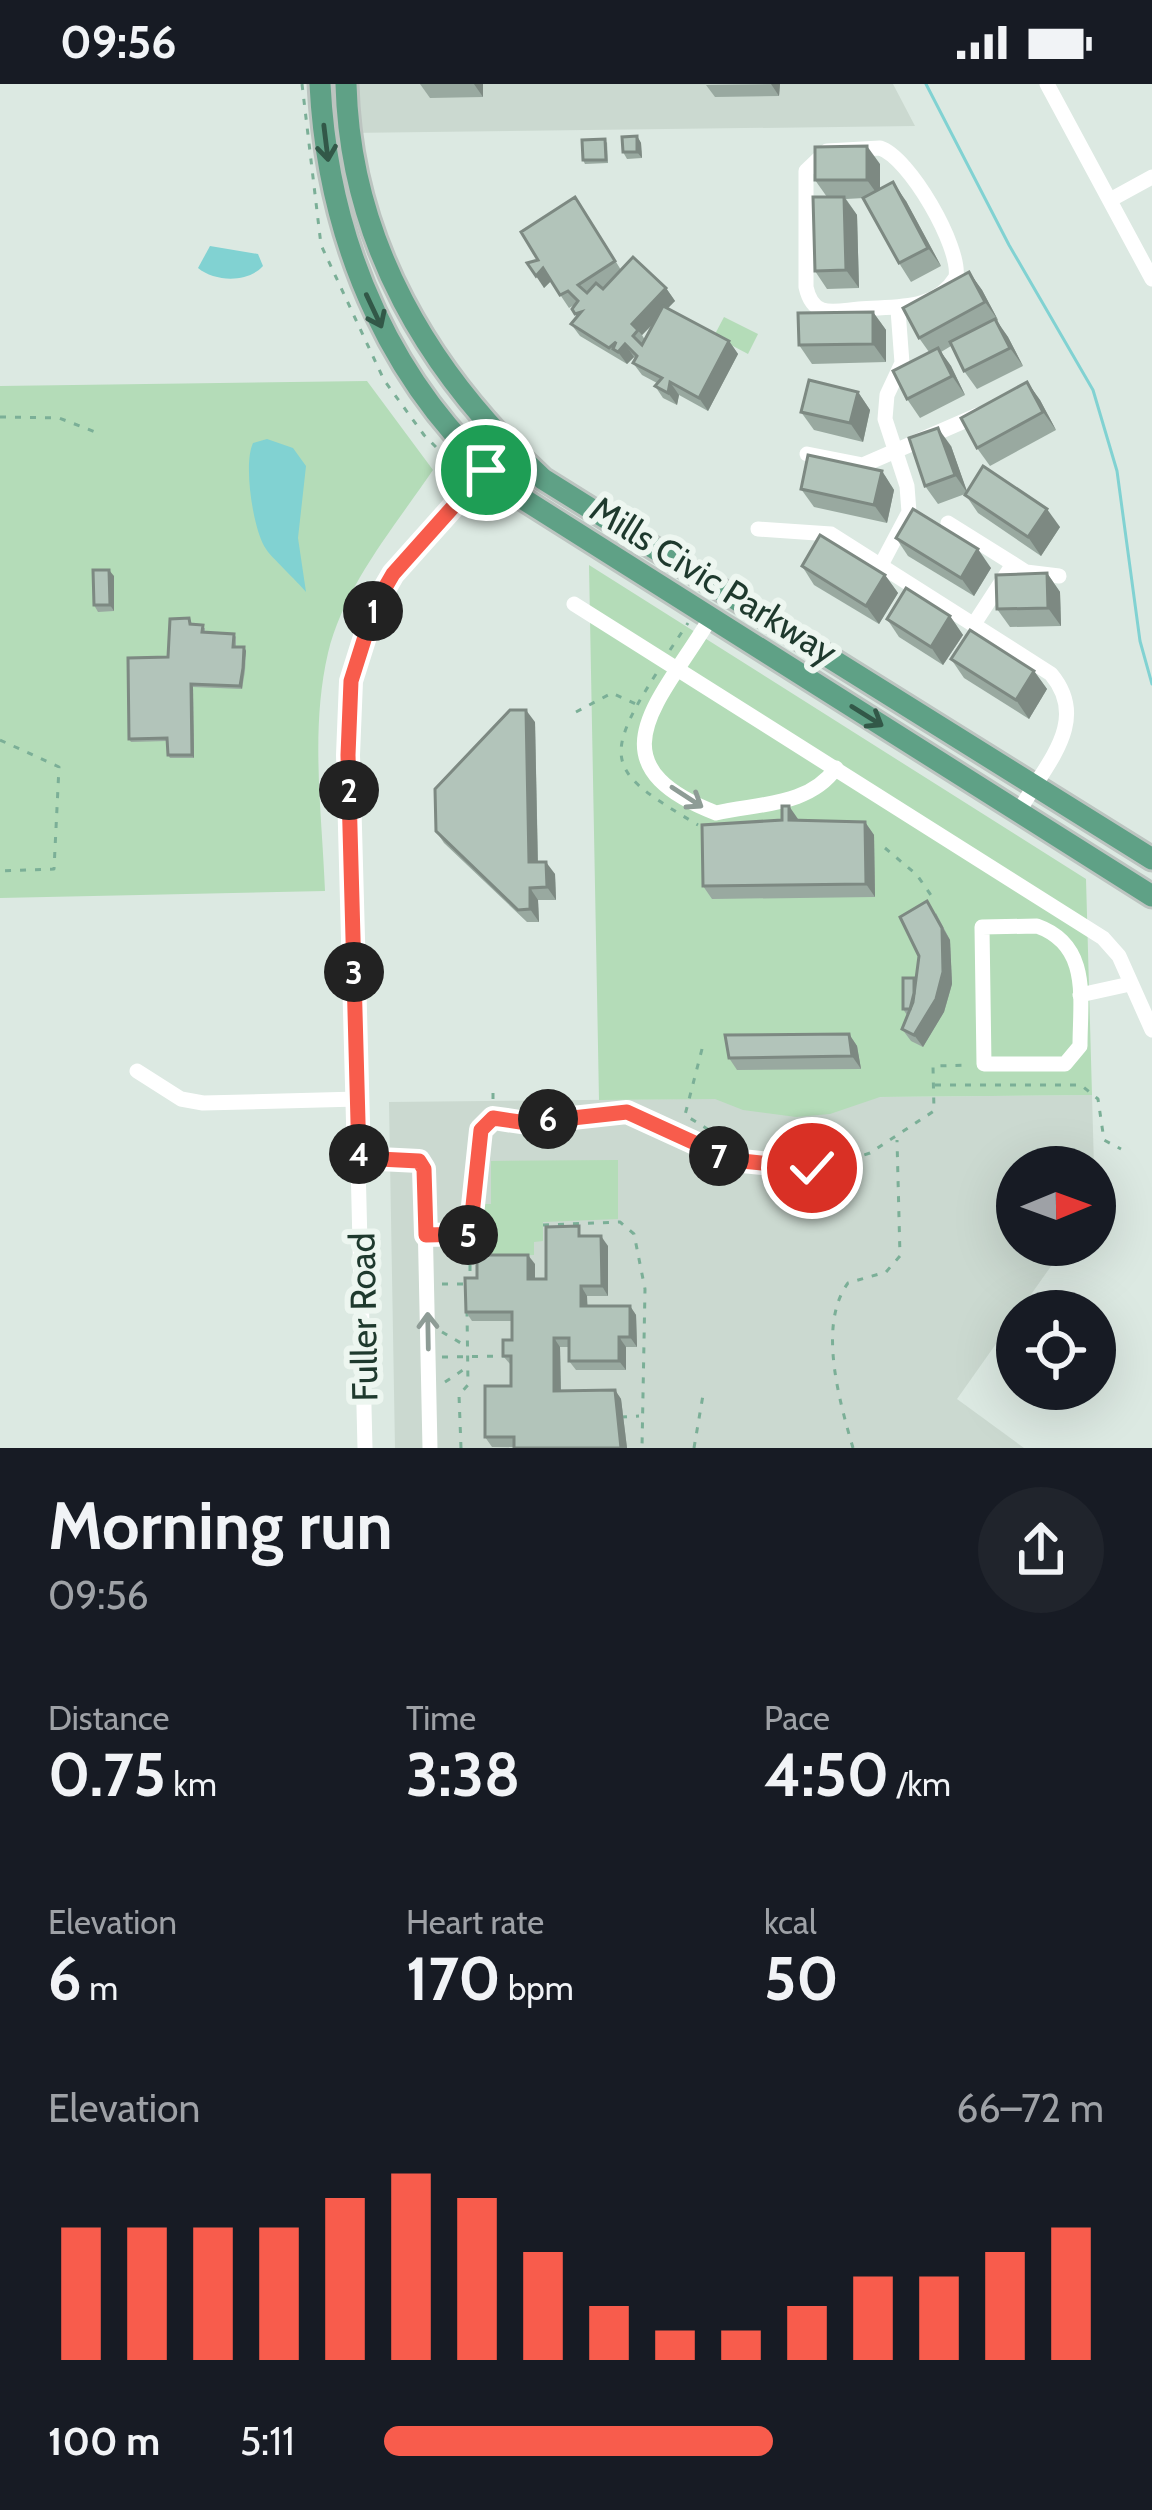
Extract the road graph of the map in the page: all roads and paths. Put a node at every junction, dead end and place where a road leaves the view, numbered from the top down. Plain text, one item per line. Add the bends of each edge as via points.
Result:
1 (320, 84) edge
2 (346, 84) edge
3 (1047, 84) edge
4 (1152, 177) edge
5 (1110, 200) junction
6 (1152, 279) edge
7 (898, 310) junction
8 (995, 406) edge
9 (0, 417) edge
10 (98, 434) dead end
11 (507, 446) junction
12 (807, 454) edge
13 (896, 454) junction
14 (486, 470) junction
15 (949, 523) dead end
16 (758, 529) dead end
17 (1012, 564) junction
18 (881, 566) junction
19 (1059, 576) dead end
20 (574, 604) dead end
21 (711, 617) junction
22 (974, 624) junction
23 (680, 670) junction
24 (636, 704) dead end
25 (576, 712) dead end
26 (0, 740) edge
27 (836, 768) junction
28 (1034, 785) junction
29 (1019, 812) junction
30 (885, 848) dead end
31 (1152, 859) edge
32 (0, 871) edge
33 (1152, 896) edge
34 (934, 901) dead end
35 (1130, 984) junction
36 (1080, 995) junction
37 (1152, 1030) edge
38 (702, 1049) dead end
39 (984, 1064) junction
40 (136, 1071) dead end
41 (933, 1085) junction
42 (493, 1093) dead end
43 (358, 1100) junction
44 (493, 1118) junction
45 (897, 1138) junction
46 (1121, 1149) dead end
47 (359, 1158) junction
48 (760, 1166) junction
49 (543, 1225) edge
50 (473, 1234) junction
51 (426, 1235) junction
52 (442, 1284) dead end
53 (470, 1284) junction
54 (484, 1284) edge
55 (466, 1306) edge
56 (442, 1332) dead end
57 (467, 1349) junction
58 (510, 1356) edge
59 (429, 1357) junction
60 (468, 1357) junction
61 (468, 1364) junction
62 (443, 1382) dead end
63 (704, 1395) dead end
64 (641, 1416) junction
65 (621, 1418) edge
66 (365, 1448) edge
67 (430, 1448) edge
68 (461, 1448) edge
69 (642, 1448) edge
70 (694, 1448) edge
71 (854, 1448) edge

1 -> 14 main road, Mills Civic Parkway via 329,170 362,284 422,394
2 - 11 main road, Mills Civic Parkway via 354,174 392,281 423,342
3 - 5 street
4 - 5 street
5 - 6 street
7 - 7 street via 951,285 955,254 902,159 880,148 826,151 810,162 804,183 808,296 825,313
7 - 13 street via 902,363 884,407
8 - 13 street
9 - 10 path via 59,418
11 - 14 street, Fuller Road
11 - 28 main road, Mills Civic Parkway via 543,479
12 - 13 street via 863,465
13 - 18 street via 909,512
14 - 21 main road, Mills Civic Parkway
14 - 43 street, Fuller Road via 393,574 351,681
15 - 17 street
16 - 18 street via 818,530
17 - 19 street
17 - 22 street
18 - 22 street
20 - 23 street
21 - 23 street
21 -> 29 main road, Mills Civic Parkway
22 - 28 street via 1052,674 1066,697 1065,734
23 - 27 street
23 -> 27 street via 644,730 641,753 649,771 710,812 804,798
24 - 25 path via 612,693
26 - 32 path via 59,766 54,869
27 - 35 street via 1103,938
28 - 29 street
28 - 31 main road, Mills Civic Parkway
29 - 33 main road, Mills Civic Parkway
30 - 34 path
35 - 36 street
35 - 37 street
36 - 39 street via 1080,1046 1069,1061
36 - 39 street via 1078,963 1060,936 1037,926 982,927
38 - 48 path via 685,1115
39 - 41 path via 933,1066
40 - 43 street via 181,1099 202,1102
41 - 45 path via 931,1117
41 - 46 path via 1081,1085 1098,1099 1104,1140
42 - 44 path
43 - 47 street, Fuller Road
44 - 48 path via 527,1123 627,1112 711,1153
44 - 50 path via 481,1130
45 - 48 path via 839,1163
45 - 71 path via 899,1256 886,1272 848,1283 836,1307 838,1383
47 - 51 street via 419,1161
47 - 66 street, Fuller Road
49 - 64 path via 620,1222 634,1234 645,1296
50 - 51 street
50 - 53 path
59 -> 51 street
52 - 53 path
53 - 54 path
55 - 57 path
56 - 57 path
57 - 60 path
58 - 60 path
59 - 60 path
59 - 67 street
60 - 61 path
61 - 62 path
61 - 68 path via 459,1395
63 - 70 path
64 - 65 path
64 - 69 path

